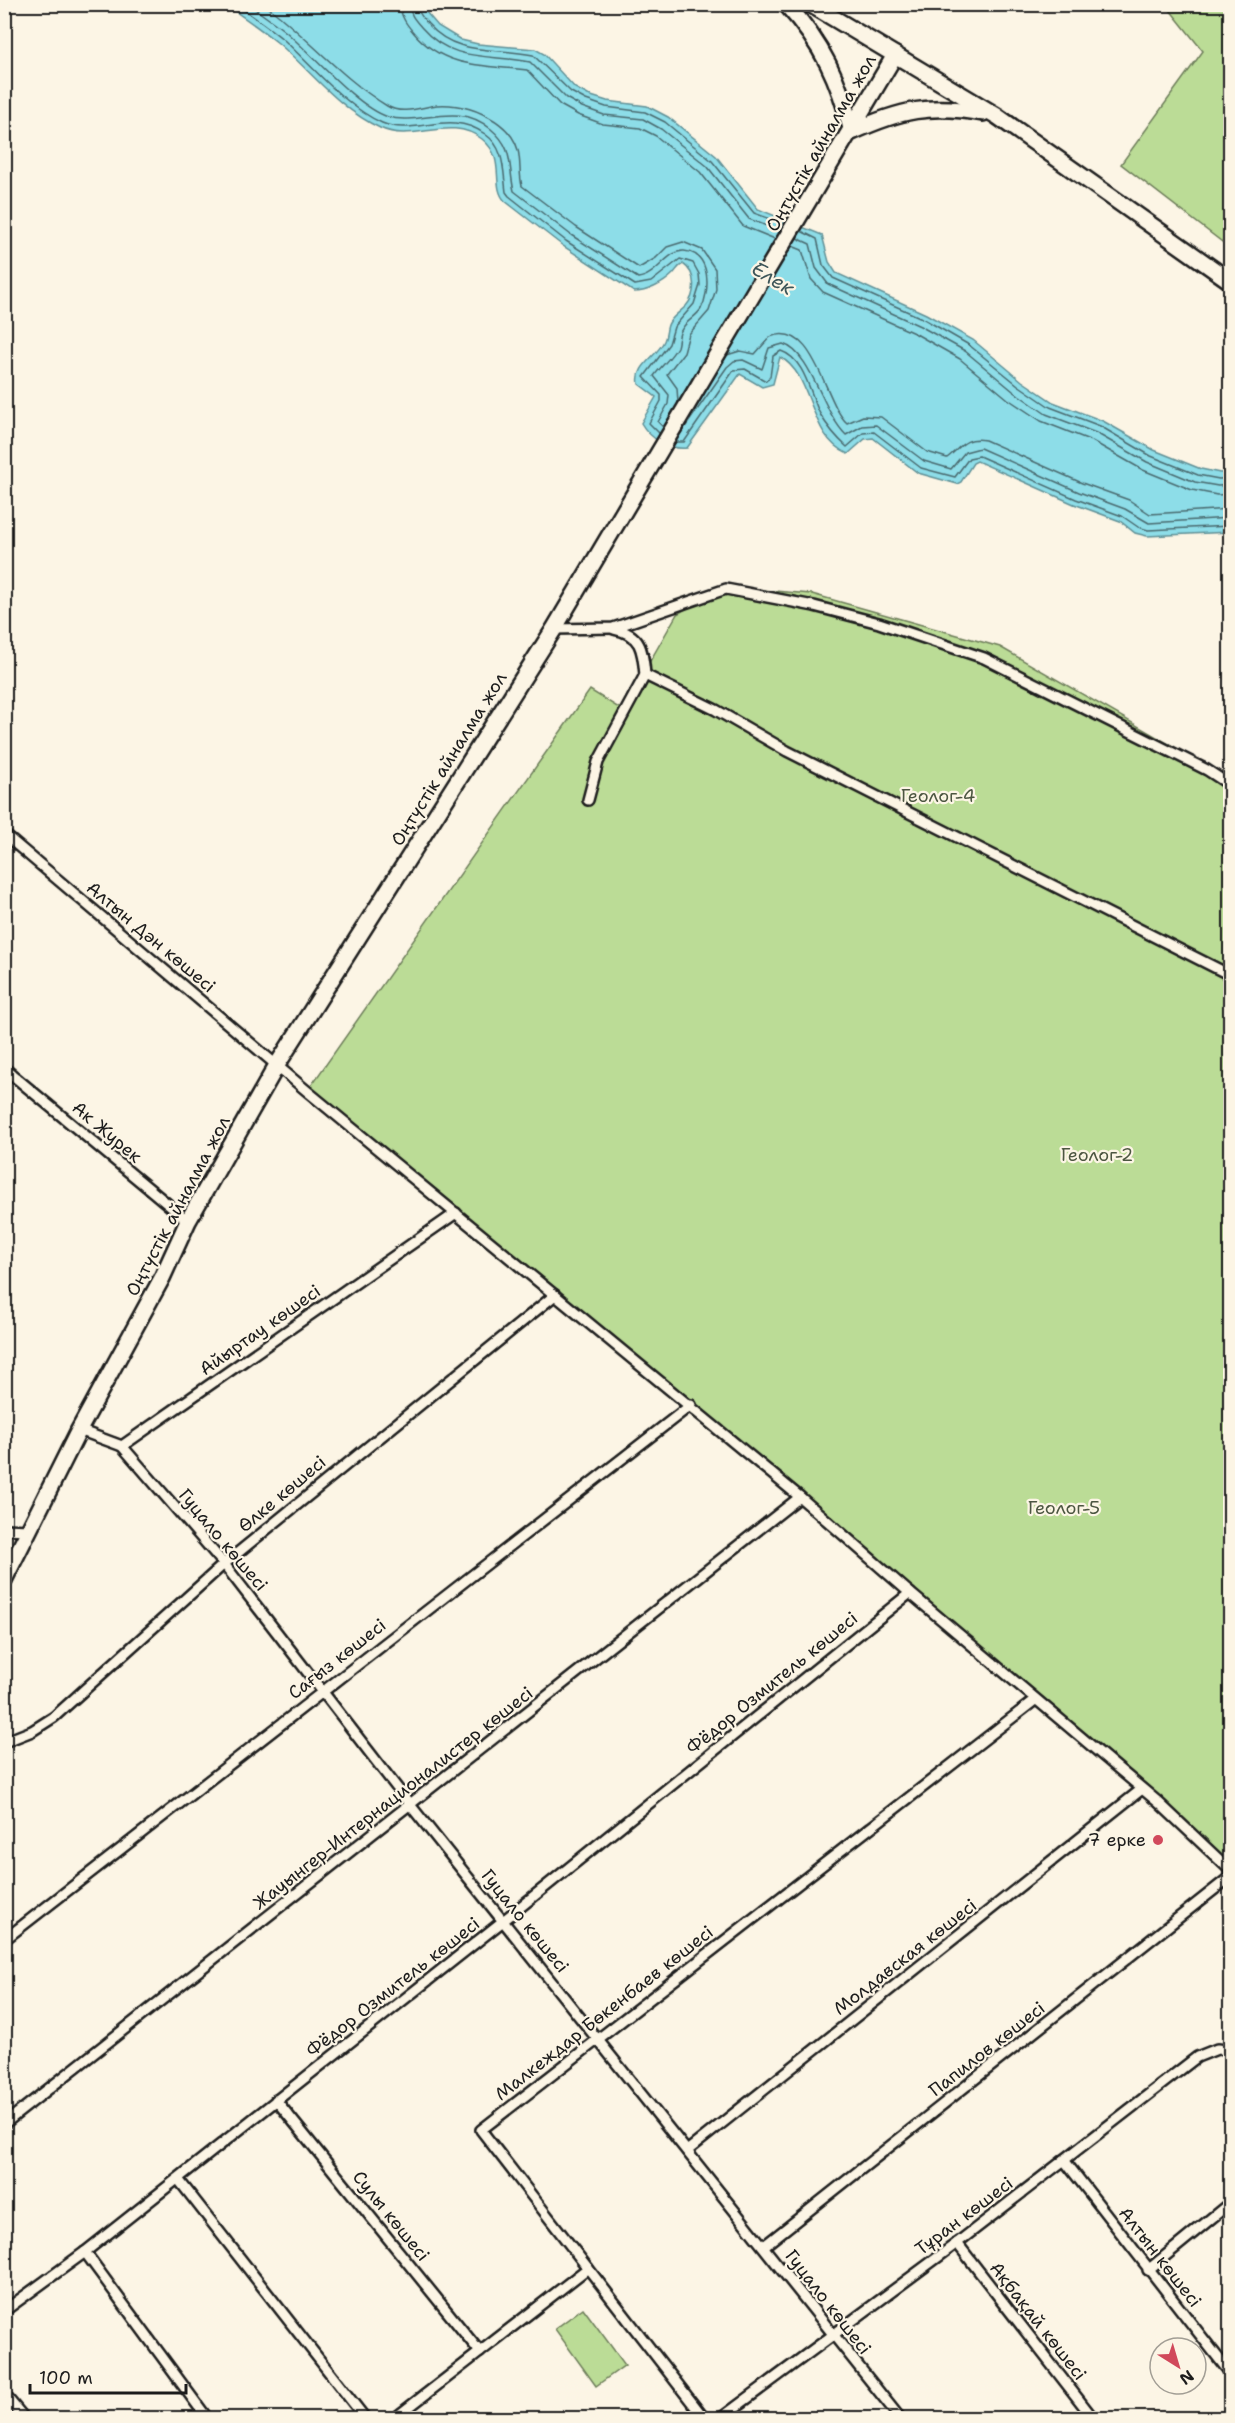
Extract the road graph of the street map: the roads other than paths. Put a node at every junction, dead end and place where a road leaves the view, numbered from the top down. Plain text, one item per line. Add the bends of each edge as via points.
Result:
1 (786, 4) edge
2 (810, 4) edge
3 (895, 55) junction
4 (997, 116) junction
5 (849, 136) junction
6 (1230, 281) edge
7 (613, 628) junction
8 (554, 629) junction
9 (645, 675) junction
10 (1230, 784) edge
11 (588, 800) dead end
12 (4, 834) edge
13 (1230, 975) edge
14 (277, 1065) junction
15 (4, 1068) edge
16 (456, 1214) junction
17 (188, 1221) junction
18 (555, 1295) junction
19 (691, 1405) junction
20 (79, 1430) junction
21 (122, 1446) junction
22 (800, 1497) junction
23 (4, 1529) edge
24 (29, 1530) junction
25 (224, 1564) junction
26 (4, 1580) edge
27 (910, 1593) junction
28 (324, 1690) junction
29 (1035, 1700) junction
30 (4, 1742) edge
31 (1142, 1790) junction
32 (411, 1806) junction
33 (1230, 1870) edge
34 (1230, 1877) edge
35 (503, 1921) junction
36 (4, 1940) edge
37 (597, 2038) junction
38 (1230, 2050) edge
39 (276, 2100) junction
40 (4, 2124) edge
41 (687, 2151) junction
42 (1064, 2160) junction
43 (178, 2179) junction
44 (1230, 2204) edge
45 (957, 2243) junction
46 (764, 2246) junction
47 (85, 2252) junction
48 (588, 2268) junction
49 (1148, 2270) junction
50 (4, 2311) edge
51 (833, 2336) junction
52 (480, 2352) junction
53 (1230, 2373) edge
54 (4, 2394) edge
55 (24, 2418) edge
56 (207, 2418) edge
57 (365, 2418) edge
58 (395, 2418) edge
59 (704, 2418) edge
60 (721, 2418) edge
61 (900, 2418) edge
62 (1093, 2418) edge

1 - 5 highway via 832,69
2 - 3 highway, Оңтүстік айналма жол
3 - 4 highway
3 - 5 highway, Оңтүстік айналма жол
4 - 5 highway via 942,106 908,110
4 - 6 highway
5 - 8 highway, Оңтүстік айналма жол
7 - 8 street
7 - 9 street via 628,632 638,641
7 - 10 street via 726,589 814,606 984,658
8 - 14 highway, Оңтүстік айналма жол
9 - 11 street via 598,762
9 - 13 street
12 - 14 street, Алтын Дән көшесі
14 - 16 street, Алтын Дән көшесі
14 - 17 highway, Оңтүстік айналма жол
15 - 17 street, Ак Журек
16 - 18 street, Алтын Дән көшесі
16 - 21 street, Айыртау көшесі
17 - 20 highway, Оңтүстік айналма жол via 162,1278
18 - 19 street, Алтын Дән көшесі
18 - 25 street, Өлке көшесі
19 - 22 street, Алтын Дән көшесі
19 - 28 street, Сағыз көшесі
20 - 21 street
20 - 24 highway, Оңтүстік айналма жол
21 - 25 street, Гуцало көшесі
22 - 27 street, Алтын Дән көшесі
22 - 32 street, Жауынгер-Интернационалистер көшесі
23 - 24 street
24 - 26 highway, Оңтүстік айналма жол
25 - 28 street, Гуцало көшесі
25 - 30 street, Өлке көшесі via 54,1717
27 - 29 street, Алтын Дән көшесі
27 - 35 street, Фёдор Озмитель көшесі
28 - 32 street, Гуцало көшесі
28 - 36 street, Сағыз көшесі
29 - 31 street, Алтын Дән көшесі
29 - 37 street, Малкеждар Бөкенбаев көшесі
31 - 33 street, Алтын Дән көшесі
31 - 41 street, Молдавская көшесі
32 - 35 street, Гуцало көшесі
32 - 40 street, Жауынгер-Интернационалистер көшесі
34 - 46 street, Папилов көшесі
35 - 37 street, Гуцало көшесі
35 - 39 street, Фёдор Озмитель көшесі
37 - 41 street, Гуцало көшесі
37 - 48 street, Малкеждар Бөкенбаев көшесі via 481,2130
38 - 42 street, Тұран көшесі via 1217,2049 1197,2057
39 - 43 street, Фёдор Озмитель көшесі
39 - 52 street, Сулы көшесі
41 - 46 street, Гуцало көшесі
42 - 45 street, Тұран көшесі
42 - 49 street, Алтын көшесі
43 - 47 street, Фёдор Озмитель көшесі
43 - 57 street
44 - 49 street
45 - 51 street, Тұран көшесі
45 - 62 street, Ақбақай көшесі
46 - 51 street, Гуцало көшесі
47 - 50 street, Фёдор Озмитель көшесі
47 - 56 street
48 - 52 street
48 - 59 street, Малкеждар Бөкенбаев көшесі
49 - 53 street, Алтын көшесі
51 - 60 street, Тұран көшесі
51 - 61 street, Гуцало көшесі
52 - 58 street
54 - 55 street

